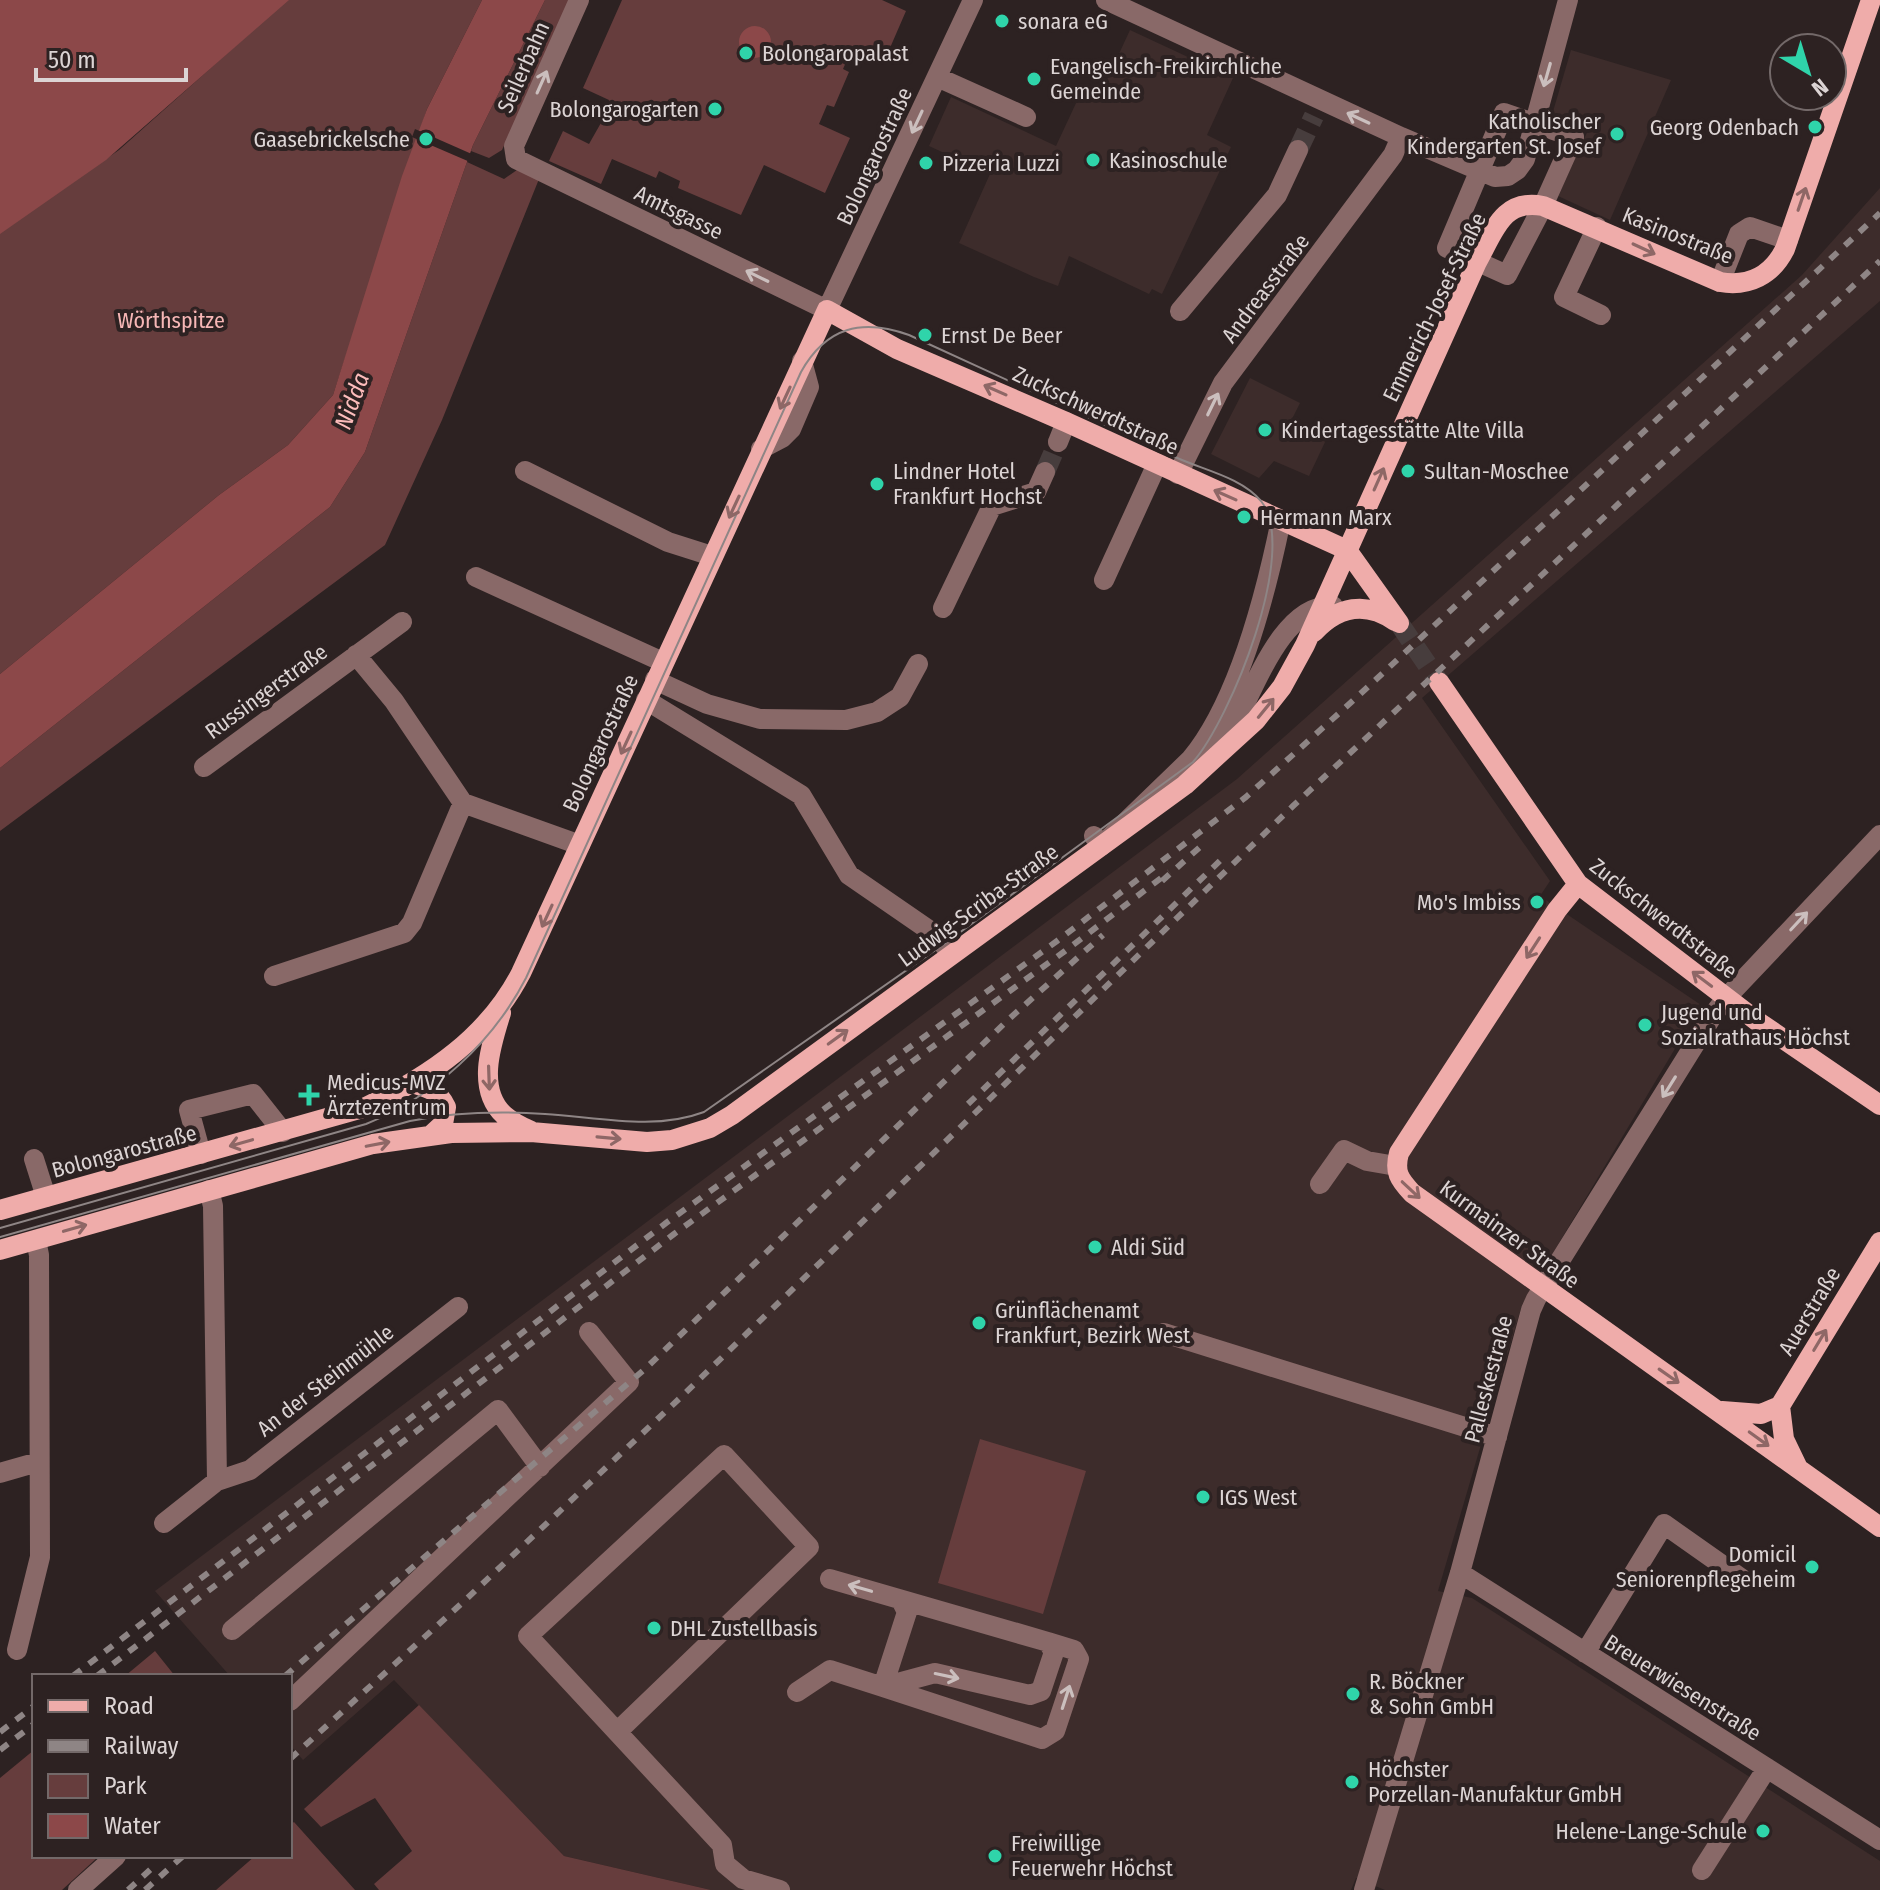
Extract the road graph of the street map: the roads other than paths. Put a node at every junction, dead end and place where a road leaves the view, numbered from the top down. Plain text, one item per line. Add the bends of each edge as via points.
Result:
1 (579, 0) edge
2 (973, 0) edge
3 (1106, 0) edge
4 (1568, 0) edge
5 (1871, 0) edge
6 (937, 77) junction
7 (1026, 117) dead end
8 (1534, 122) junction
9 (1401, 137) junction
10 (1298, 150) tunnel mouth
11 (513, 154) joint
12 (1481, 171) junction
13 (1508, 176) junction
14 (1519, 205) junction
15 (1543, 206) junction
16 (1597, 227) junction
17 (1788, 240) junction
18 (1477, 262) junction
19 (1720, 282) junction
20 (827, 310) junction
21 (1180, 311) dead end
22 (1601, 315) dead end
23 (1066, 422) junction
24 (1058, 442) tunnel mouth
25 (1157, 464) junction
26 (525, 471) dead end
27 (1045, 472) tunnel mouth
28 (1178, 474) junction
29 (1281, 520) junction
30 (1347, 550) junction
31 (712, 556) junction
32 (476, 577) dead end
33 (1104, 580) dead end
34 (1321, 606) junction
35 (1353, 607) junction
36 (943, 608) dead end
37 (402, 622) dead end
38 (1305, 645) junction
39 (356, 655) junction
40 (918, 664) dead end
41 (659, 671) junction
42 (1439, 682) tunnel mouth
43 (646, 700) junction
44 (1213, 760) junction
45 (204, 767) dead end
46 (463, 803) junction
47 (1880, 835) edge
48 (1097, 841) junction
49 (580, 845) junction
50 (1578, 884) junction
51 (950, 954) junction
52 (274, 976) dead end
53 (1726, 998) junction
54 (503, 1006) junction
55 (411, 1083) junction
56 (1880, 1105) edge
57 (283, 1132) junction
58 (531, 1132) junction
59 (430, 1136) junction
60 (201, 1154) junction
61 (34, 1159) dead end
62 (1396, 1166) junction
63 (1320, 1184) dead end
64 (209, 1190) junction
65 (46, 1197) junction
66 (0, 1210) edge
67 (36, 1240) junction
68 (1880, 1242) edge
69 (0, 1250) edge
70 (1544, 1288) junction
71 (458, 1307) dead end
72 (589, 1332) dead end
73 (1164, 1333) dead end
74 (1780, 1406) junction
75 (1718, 1410) junction
76 (1497, 1437) junction
77 (38, 1462) junction
78 (540, 1467) junction
79 (1799, 1470) junction
80 (0, 1473) edge
81 (217, 1481) junction
82 (164, 1523) dead end
83 (1880, 1527) edge
84 (1460, 1573) junction
85 (830, 1579) dead end
86 (1742, 1579) dead end
87 (901, 1600) junction
88 (232, 1630) dead end
89 (1048, 1642) junction
90 (17, 1650) dead end
91 (1585, 1653) junction
92 (880, 1686) junction
93 (797, 1692) dead end
94 (292, 1699) edge
95 (617, 1732) junction
96 (1767, 1768) junction
97 (1880, 1840) edge
98 (114, 1858) edge
99 (1702, 1870) dead end
100 (78, 1890) edge
101 (780, 1890) edge
102 (1364, 1890) edge

11 -> 1 street, Seilerbahn
2 - 6 street, Bolongarostraße
9 -> 3 street via 1318,109
4 -> 8 street
17 -> 5 main road, Kasinostraße
6 - 7 street
6 -> 20 street, Bolongarostraße
8 - 12 street via 1504,113
8 - 13 street via 1525,159
8 - 15 street via 1574,137
9 - 12 street
28 -> 9 street, Andreasstraße via 1223,383 1393,155
10 - 21 street via 1277,195
20 -> 11 street, Amtsgasse
12 - 13 street
12 - 18 street via 1447,248
13 - 14 street, Emmerich-Josef-Straße
14 - 15 main road, Kasinostraße
14 - 18 main road, Emmerich-Josef-Straße via 1502,218
15 - 16 main road, Kasinostraße
15 - 18 street via 1507,275
16 -> 19 main road, Kasinostraße
16 - 22 street via 1564,297
17 - 19 main road, Kasinostraße via 1765,274 1740,283
17 - 19 street via 1750,227 1739,234
30 -> 18 main road, Emmerich-Josef-Straße
23 -> 20 main road, Zuckschwerdtstraße via 897,349
20 -> 31 main road, Bolongarostraße
23 - 24 street
23 - 25 main road, Zuckschwerdtstraße
25 - 28 main road, Zuckschwerdtstraße
25 - 33 street
26 - 31 street via 668,542
27 - 36 street via 1036,492 992,506
29 -> 28 main road, Zuckschwerdtstraße
29 - 30 main road, Zuckschwerdtstraße
29 - 48 street via 1256,620 1203,744
30 - 34 main road, Ludwig-Scriba-Straße
30 - 35 main road via 1399,623 1384,613
31 - 41 main road, Bolongarostraße
32 - 41 street
34 - 35 street
34 - 38 main road, Ludwig-Scriba-Straße
34 - 44 street via 1295,621 1277,643
35 - 38 main road via 1323,623
37 - 39 street, Russingerstraße
44 -> 38 main road, Ludwig-Scriba-Straße via 1269,706
39 - 45 street, Russingerstraße
39 - 46 street, Russingerstraße
40 - 41 street via 900,697 877,712 846,720 760,719 707,704
41 - 43 main road, Bolongarostraße
42 - 50 main road, Zuckschwerdtstraße
43 -> 49 main road, Bolongarostraße
43 - 51 street via 801,795 849,875 939,937
44 - 48 main road, Ludwig-Scriba-Straße via 1185,785
46 - 49 street
46 - 52 street via 404,933
53 -> 47 street, Palleskestraße
48 - 51 main road, Ludwig-Scriba-Straße
49 -> 54 main road, Bolongarostraße
53 -> 50 main road, Zuckschwerdtstraße
50 -> 62 main road via 1407,1140
58 -> 51 main road, Ludwig-Scriba-Straße via 647,1142 710,1128
53 - 56 main road, Zuckschwerdtstraße
53 -> 70 street, Palleskestraße
54 - 55 main road, Bolongarostraße via 465,1045
54 -> 58 main road via 489,1057 488,1088 505,1117
55 - 57 main road, Bolongarostraße via 366,1107
55 - 59 main road via 430,1088 446,1107 443,1124
57 -> 60 main road, Bolongarostraße
57 - 60 street via 253,1094 189,1110
58 - 59 main road
64 -> 59 main road via 373,1144
60 - 65 main road, Bolongarostraße
61 - 65 street
62 - 63 street via 1344,1150
62 -> 70 main road, Kurmainzer Straße via 1412,1193
67 -> 64 main road
64 - 81 street
65 - 66 main road, Bolongarostraße
67 - 69 main road
67 - 77 street
74 -> 68 main road, Auerstraße
70 -> 75 main road, Kurmainzer Straße
70 - 76 street, Palleskestraße via 1531,1310
71 - 81 street, An der Steinmühle via 250,1470
72 - 78 street via 629,1382
73 - 76 street
74 - 75 main road via 1761,1414
74 - 79 main road via 1784,1439
75 -> 79 main road, Kurmainzer Straße
76 - 84 street, Palleskestraße
77 - 80 street
77 - 90 street via 40,1557
78 - 88 street via 498,1410
78 - 94 street
79 - 83 main road, Kurmainzer Straße
81 - 82 street, An der Steinmühle
84 - 91 street, Breuerwiesenstraße
84 - 102 street, Palleskestraße
87 -> 85 street
86 - 91 street via 1664,1524
87 - 89 street
87 - 92 street via 907,1612
92 -> 89 street via 935,1673 1030,1695 1041,1691 1054,1652
92 -> 89 street via 1042,1739 1055,1731 1079,1659 1074,1650
91 - 96 street, Breuerwiesenstraße
92 - 93 street via 830,1670
95 - 95 street via 528,1636 724,1455 809,1547
95 - 101 street via 722,1845 725,1864 743,1879
96 - 97 street, Breuerwiesenstraße
96 - 99 street
98 - 100 street

